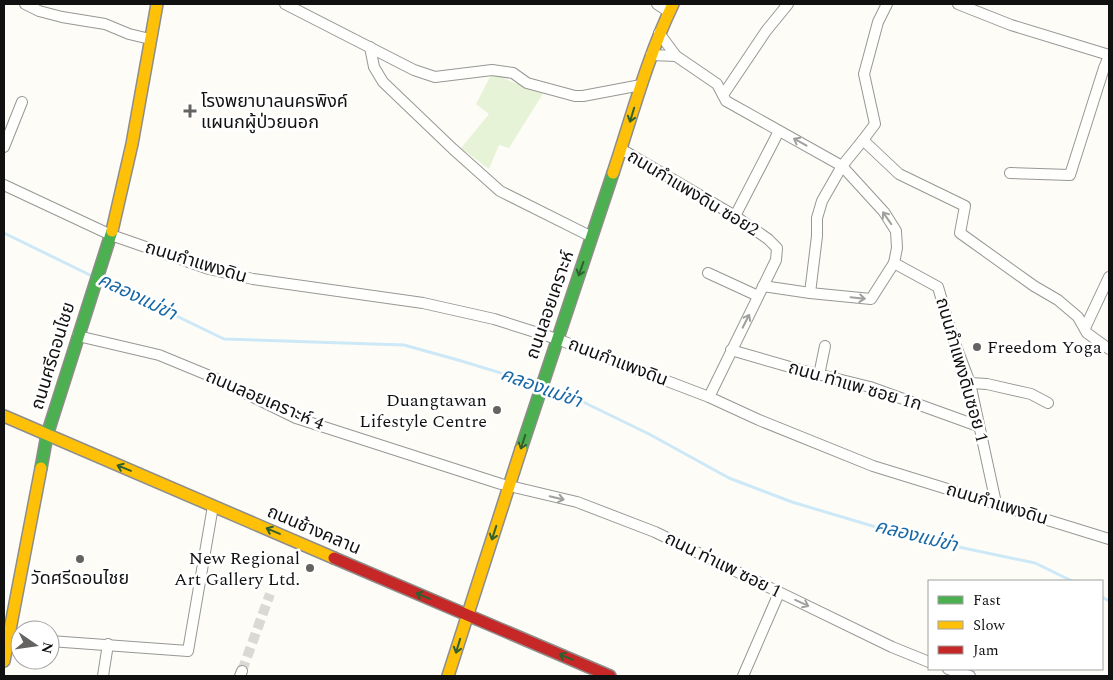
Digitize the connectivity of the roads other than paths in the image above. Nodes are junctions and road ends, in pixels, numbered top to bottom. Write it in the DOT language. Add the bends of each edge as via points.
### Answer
graph roads {
  1 [pos="25,4"];
  2 [pos="157,4"];
  3 [pos="285,4"];
  4 [pos="656,4"];
  5 [pos="788,4"];
  6 [pos="887,4"];
  7 [pos="958,4"];
  8 [pos="671,8"];
  9 [pos="659,34"];
  10 [pos="150,39"];
  11 [pos="370,47"];
  12 [pos="651,55"];
  13 [pos="1109,55"];
  14 [pos="676,56"];
  15 [pos="641,85"];
  16 [pos="723,95"];
  17 [pos="22,102"];
  18 [pos="779,131"];
  19 [pos="863,140"];
  20 [pos="4,147"];
  21 [pos="621,149"];
  22 [pos="842,166"];
  23 [pos="1010,172"];
  24 [pos="4,185"];
  25 [pos="735,216"];
  26 [pos="111,235"];
  27 [pos="592,237"];
  28 [pos="894,263"];
  29 [pos="708,273"];
  30 [pos="1109,277"];
  31 [pos="761,291"];
  32 [pos="810,293"];
  33 [pos="1084,328"];
  34 [pos="78,336"];
  35 [pos="557,339"];
  36 [pos="825,346"];
  37 [pos="1109,349"];
  38 [pos="731,350"];
  39 [pos="819,375"];
  40 [pos="970,383"];
  41 [pos="709,397"];
  42 [pos="1048,404"];
  43 [pos="4,416"];
  44 [pos="978,426"];
  45 [pos="47,435"];
  46 [pos="509,486"];
  47 [pos="996,503"];
  48 [pos="213,506"];
  49 [pos="1109,539"];
  50 [pos="779,593"];
  51 [pos="468,615"];
  52 [pos="8,637"];
  53 [pos="60,642"];
  54 [pos="108,644"];
  55 [pos="4,661"];
  56 [pos="928,662"];
  57 [pos="951,670"];
  58 [pos="589,672"];
  59 [pos="103,676"];
  60 [pos="448,676"];
  61 [pos="610,676"];
  62 [pos="743,676"];
  63 [pos="970,676"];
  1 -- 10 [label="street" via="39,11 106,24"];
  2 -- 10 [label="street, ถนนศรีดอนไชย"];
  3 -- 11 [label="street"];
  4 -- 8 [label="street"];
  5 -- 16 [label="street"];
  6 -- 19 [label="street" via="878,22 864,74 875,124"];
  7 -- 13 [label="street" via="1011,25"];
  8 -- 9 [label="street, ถนนลอยเคราะห์"];
  9 -- 12 [label="street, ถนนลอยเคราะห์"];
  9 -- 14 [label="street"];
  10 -- 26 [label="street, ถนนศรีดอนไชย" via="132,144"];
  11 -- 15 [label="street" via="414,70 435,76 492,70 513,72 527,83 575,96"];
  11 -- 27 [label="street" via="374,67 384,82 500,191"];
  12 -- 14 [label="street"];
  12 -- 15 [label="street, ถนนลอยเคราะห์"];
  13 -- 23 [label="street" via="1070,175"];
  14 -- 16 [label="street" via="717,84"];
  15 -- 21 [label="street, ถนนลอยเคราะห์, one-way"];
  16 -- 18 [label="street" via="726,101"];
  17 -- 20 [label="street"];
  22 -- 18 [label="street, one-way"];
  18 -- 25 [label="street"];
  19 -- 22 [label="street"];
  19 -- 33 [label="street" via="899,174 965,206 960,233 1058,300 1078,317"];
  21 -- 25 [label="street, ถนนกำแพงดิน ซอย2"];
  21 -- 27 [label="street, ถนนลอยเคราะห์"];
  28 -- 22 [label="street, one-way" via="896,231 884,212"];
  22 -- 32 [label="street" via="822,201 817,218"];
  24 -- 26 [label="street, ถนนกำแพงดิน"];
  25 -- 31 [label="street, ถนนกำแพงดิน ซอย2" via="777,248 776,260"];
  26 -- 34 [label="street, ถนนศรีดอนไชย"];
  26 -- 35 [label="street, ถนนกำแพงดิน" via="217,271 423,303 494,319"];
  27 -- 35 [label="street, ถนนลอยเคราะห์, one-way"];
  32 -- 28 [label="street, one-way" via="871,300"];
  28 -- 40 [label="street, ถนนกำแพงดินซอย 1" via="938,287"];
  29 -- 31 [label="street"];
  30 -- 33 [label="street"];
  31 -- 32 [label="street"];
  38 -- 31 [label="street, ถนนกำแพงดิน ซอย2, one-way"];
  33 -- 37 [label="street"];
  34 -- 45 [label="street, ถนนศรีดอนไชย"];
  34 -- 46 [label="street, ถนนลอยเคราะห์ 4" via="159,355 296,418"];
  35 -- 41 [label="street, ถนนกำแพงดิน"];
  35 -- 46 [label="street, ถนนลอยเคราะห์, one-way"];
  36 -- 39 [label="street"];
  38 -- 39 [label="street, ถนน ท่าแพ ซอย 1ก"];
  38 -- 41 [label="street, ถนนกำแพงดิน ซอย2"];
  39 -- 44 [label="street, ถนน ท่าแพ ซอย 1ก" via="870,387"];
  40 -- 42 [label="street" via="1031,394"];
  40 -- 44 [label="street, ถนนกำแพงดินซอย 1"];
  41 -- 47 [label="street, ถนนกำแพงดิน" via="873,466"];
  43 -- 45 [label="street, ถนนช้างคลาน"];
  44 -- 47 [label="street, ถนนกำแพงดินซอย 1"];
  48 -- 45 [label="street, ถนนช้างคลาน, one-way"];
  45 -- 52 [label="street, ถนนศรีดอนไชย"];
  46 -- 50 [label="street, ถนน ท่าแพ ซอย 1, one-way" via="576,502 655,532"];
  46 -- 51 [label="street, ถนนลอยเคราะห์, one-way"];
  47 -- 49 [label="street, ถนนกำแพงดิน"];
  51 -- 48 [label="street, ถนนช้างคลาน, one-way"];
  48 -- 54 [label="street" via="188,650"];
  50 -- 56 [label="street, ถนน ท่าแพ ซอย 1, one-way"];
  50 -- 62 [label="street"];
  58 -- 51 [label="street, ถนนช้างคลาน, one-way"];
  51 -- 60 [label="street, ถนนลอยเคราะห์, one-way"];
  52 -- 55 [label="street, ถนนศรีดอนไชย"];
  53 -- 54 [label="street"];
  54 -- 59 [label="street"];
  57 -- 63 [label="street"];
  58 -- 61 [label="street, ถนนช้างคลาน"];
}
